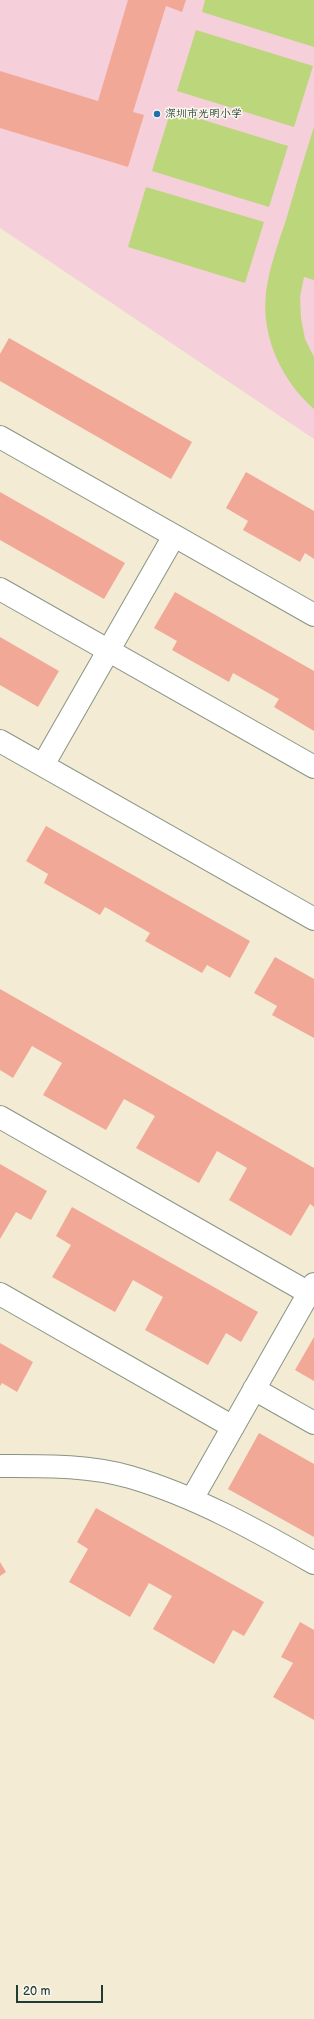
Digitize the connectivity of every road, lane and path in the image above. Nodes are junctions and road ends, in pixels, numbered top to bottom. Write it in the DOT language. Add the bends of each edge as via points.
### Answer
graph roads {
  1 [pos="0,437"];
  2 [pos="174,536"];
  3 [pos="0,589"];
  4 [pos="314,615"];
  5 [pos="109,650"];
  6 [pos="0,741"];
  7 [pos="43,765"];
  8 [pos="314,767"];
  9 [pos="314,919"];
  10 [pos="0,1117"];
  11 [pos="311,1289"];
  12 [pos="0,1294"];
  13 [pos="254,1389"];
  14 [pos="314,1423"];
  15 [pos="233,1426"];
  16 [pos="0,1466"];
  17 [pos="192,1500"];
  18 [pos="314,1563"];
  1 -- 2 [label="street"];
  2 -- 4 [label="street"];
  2 -- 5 [label="street"];
  3 -- 5 [label="street"];
  5 -- 7 [label="street"];
  5 -- 8 [label="street"];
  6 -- 7 [label="street"];
  7 -- 9 [label="street"];
  10 -- 11 [label="street"];
  11 -- 13 [label="street"];
  12 -- 15 [label="street"];
  13 -- 14 [label="street"];
  13 -- 15 [label="street"];
  15 -- 17 [label="street"];
  16 -- 17 [label="street" via="64,1466 129,1477"];
  17 -- 18 [label="street"];
}
